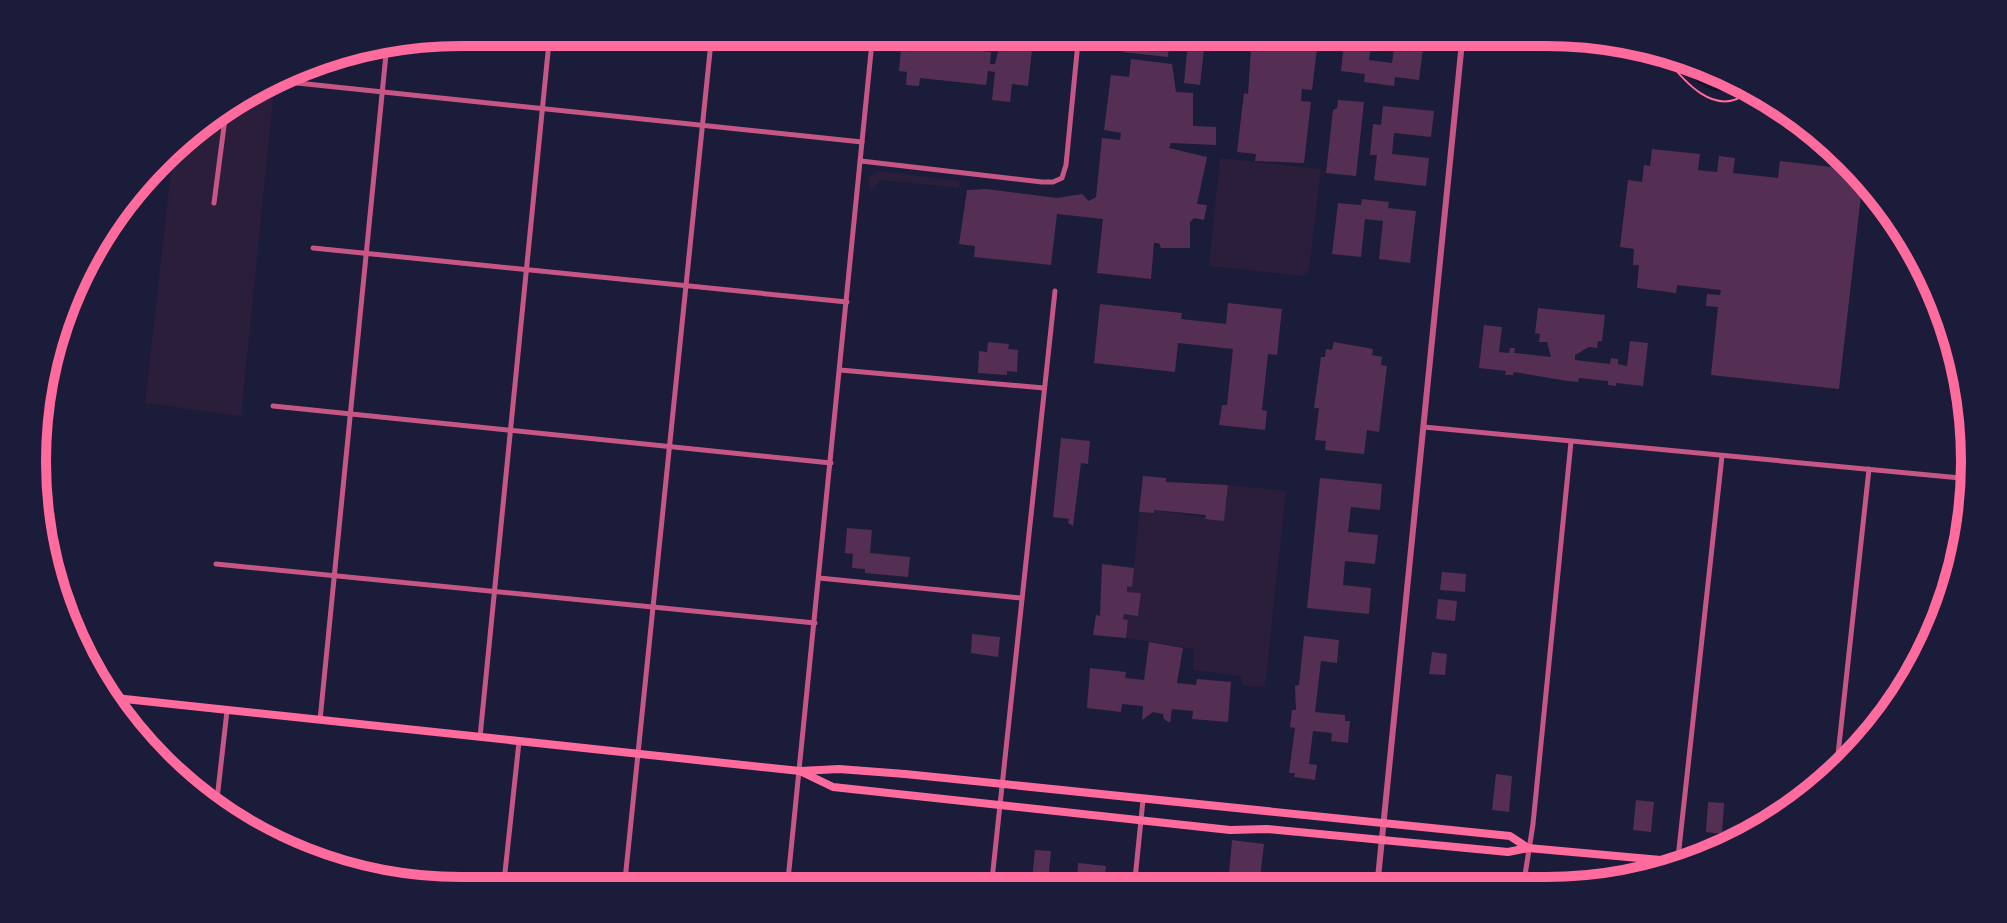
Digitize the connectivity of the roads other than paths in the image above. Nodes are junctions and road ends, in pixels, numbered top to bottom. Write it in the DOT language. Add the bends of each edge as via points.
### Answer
graph roads {
  1 [pos="549,46"];
  2 [pos="711,46"];
  3 [pos="872,46"];
  4 [pos="1078,46"];
  5 [pos="1462,46"];
  6 [pos="386,53"];
  7 [pos="292,82"];
  8 [pos="382,92"];
  9 [pos="542,109"];
  10 [pos="225,121"];
  11 [pos="702,126"];
  12 [pos="862,142"];
  13 [pos="861,161"];
  14 [pos="214,203"];
  15 [pos="313,248"];
  16 [pos="366,253"];
  17 [pos="526,270"];
  18 [pos="687,286"];
  19 [pos="1055,291"];
  20 [pos="847,302"];
  21 [pos="840,370"];
  22 [pos="1044,388"];
  23 [pos="273,406"];
  24 [pos="350,415"];
  25 [pos="1424,427"];
  26 [pos="510,431"];
  27 [pos="1571,442"];
  28 [pos="671,447"];
  29 [pos="1722,456"];
  30 [pos="831,463"];
  31 [pos="1869,469"];
  32 [pos="1960,478"];
  33 [pos="216,564"];
  34 [pos="334,576"];
  35 [pos="819,578"];
  36 [pos="495,592"];
  37 [pos="1021,598"];
  38 [pos="655,607"];
  39 [pos="815,623"];
  40 [pos="123,699"];
  41 [pos="227,710"];
  42 [pos="320,720"];
  43 [pos="480,737"];
  44 [pos="519,741"];
  45 [pos="640,754"];
  46 [pos="1838,756"];
  47 [pos="800,771"];
  48 [pos="1002,785"];
  49 [pos="217,797"];
  50 [pos="1143,800"];
  51 [pos="1000,807"];
  52 [pos="1141,822"];
  53 [pos="1383,823"];
  54 [pos="1381,840"];
  55 [pos="1528,848"];
  56 [pos="1679,855"];
  57 [pos="1657,862"];
  58 [pos="504,877"];
  59 [pos="626,877"];
  60 [pos="788,877"];
  61 [pos="992,877"];
  62 [pos="1135,877"];
  63 [pos="1378,877"];
  64 [pos="1524,877"];
  1 -- 9 [label="street"];
  2 -- 11 [label="street"];
  3 -- 12 [label="street"];
  4 -- 13 [label="street" via="1062,178 1042,182"];
  5 -- 25 [label="street"];
  6 -- 8 [label="street"];
  7 -- 8 [label="street"];
  8 -- 9 [label="street"];
  8 -- 16 [label="street"];
  9 -- 11 [label="street"];
  9 -- 17 [label="street"];
  10 -- 14 [label="street"];
  11 -- 12 [label="street"];
  11 -- 18 [label="street"];
  12 -- 13 [label="street"];
  13 -- 20 [label="street"];
  15 -- 16 [label="street"];
  16 -- 17 [label="street"];
  16 -- 24 [label="street"];
  17 -- 18 [label="street"];
  17 -- 26 [label="street"];
  18 -- 20 [label="street"];
  18 -- 28 [label="street"];
  19 -- 22 [label="street"];
  20 -- 21 [label="street"];
  21 -- 22 [label="street"];
  21 -- 30 [label="street"];
  22 -- 37 [label="street"];
  23 -- 24 [label="street"];
  24 -- 26 [label="street"];
  24 -- 34 [label="street"];
  25 -- 27 [label="street"];
  25 -- 53 [label="street"];
  26 -- 28 [label="street"];
  26 -- 36 [label="street"];
  27 -- 29 [label="street"];
  27 -- 55 [label="street"];
  28 -- 30 [label="street"];
  28 -- 38 [label="street"];
  29 -- 31 [label="street"];
  29 -- 56 [label="street"];
  30 -- 35 [label="street"];
  31 -- 32 [label="street"];
  31 -- 46 [label="street"];
  33 -- 34 [label="street"];
  34 -- 36 [label="street"];
  34 -- 42 [label="street"];
  35 -- 37 [label="street"];
  35 -- 39 [label="street"];
  36 -- 38 [label="street"];
  36 -- 43 [label="street"];
  37 -- 48 [label="street"];
  38 -- 39 [label="street"];
  38 -- 45 [label="street"];
  39 -- 47 [label="street"];
  40 -- 41 [label="main road"];
  41 -- 42 [label="main road"];
  41 -- 49 [label="street"];
  42 -- 43 [label="main road"];
  43 -- 44 [label="main road"];
  44 -- 45 [label="main road"];
  44 -- 58 [label="street"];
  45 -- 47 [label="main road"];
  45 -- 59 [label="street"];
  47 -- 48 [label="main road" via="839,769"];
  47 -- 51 [label="main road" via="833,787"];
  47 -- 60 [label="street"];
  48 -- 50 [label="main road"];
  48 -- 51 [label="street"];
  50 -- 52 [label="street"];
  50 -- 53 [label="main road"];
  51 -- 52 [label="main road"];
  51 -- 61 [label="street"];
  52 -- 54 [label="main road"];
  52 -- 62 [label="street"];
  53 -- 54 [label="street"];
  53 -- 55 [label="main road" via="1510,836"];
  54 -- 55 [label="main road" via="1508,852"];
  54 -- 63 [label="street"];
  55 -- 57 [label="main road"];
  55 -- 64 [label="street"];
}
